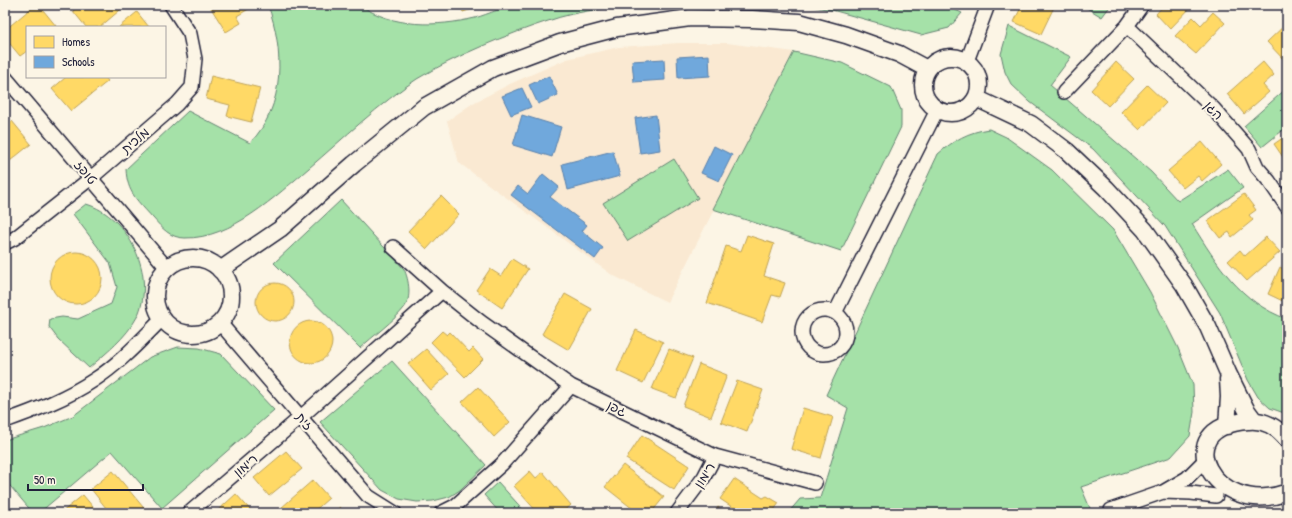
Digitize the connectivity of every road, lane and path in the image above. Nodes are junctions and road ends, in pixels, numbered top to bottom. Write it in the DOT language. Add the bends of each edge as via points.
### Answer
graph roads {
  1 [pos="171,5"];
  2 [pos="988,5"];
  3 [pos="1142,5"];
  4 [pos="1126,26"];
  5 [pos="966,61"];
  6 [pos="927,69"];
  7 [pos="5,77"];
  8 [pos="1064,92"];
  9 [pos="976,98"];
  10 [pos="937,110"];
  11 [pos="91,178"];
  12 [pos="1287,207"];
  13 [pos="5,243"];
  14 [pos="393,247"];
  15 [pos="167,268"];
  16 [pos="220,270"];
  17 [pos="442,291"];
  18 [pos="835,313"];
  19 [pos="162,319"];
  20 [pos="220,323"];
  21 [pos="1228,373"];
  22 [pos="571,386"];
  23 [pos="302,416"];
  24 [pos="1254,420"];
  25 [pos="5,421"];
  26 [pos="1227,426"];
  27 [pos="1286,438"];
  28 [pos="716,456"];
  29 [pos="1204,461"];
  30 [pos="814,484"];
  31 [pos="1163,492"];
  32 [pos="1286,492"];
  33 [pos="1216,496"];
  34 [pos="1280,509"];
  35 [pos="1111,510"];
  36 [pos="189,513"];
  37 [pos="395,513"];
  38 [pos="441,513"];
  39 [pos="677,513"];
  1 -- 11 [label="street, מלכית" via="190,34 195,59 192,87 178,104"];
  2 -- 5 [label="street"];
  3 -- 4 [label="street"];
  4 -- 8 [label="street"];
  4 -- 12 [label="street, הגן" via="1214,109 1249,150 1257,167"];
  5 -- 6 [label="street" via="952,56 934,62"];
  5 -- 9 [label="street" via="973,67 979,81"];
  6 -- 10 [label="street" via="922,80 923,90 930,104"];
  6 -- 16 [label="street" via="899,54 799,22 690,18 617,28 560,43 493,68 424,107 280,229"];
  7 -- 11 [label="street, טופז"];
  9 -- 10 [label="street" via="967,108 958,112 947,113"];
  9 -- 21 [label="street" via="1031,124 1067,152 1106,188 1145,230 1184,285 1208,326"];
  10 -- 18 [label="street"];
  11 -- 13 [label="street, מלכית" via="15,238"];
  11 -- 15 [label="street, טופז"];
  14 -- 17 [label="street, גפן"];
  15 -- 16 [label="street" via="181,260 195,258 209,262"];
  15 -- 19 [label="street" via="157,284 155,295 156,308"];
  16 -- 20 [label="street" via="230,286 231,297 228,311"];
  17 -- 22 [label="street, גפן" via="514,347"];
  17 -- 23 [label="street"];
  19 -- 20 [label="street" via="178,331 192,334 206,332"];
  19 -- 25 [label="street" via="123,357 94,380 53,403"];
  20 -- 23 [label="street, זית"];
  21 -- 24 [label="street"];
  21 -- 26 [label="street"];
  22 -- 28 [label="street, גפן"];
  22 -- 38 [label="street" via="502,464 455,506"];
  23 -- 36 [label="street, רימון"];
  23 -- 37 [label="street, זית" via="368,496"];
  24 -- 26 [label="street" via="1238,421"];
  24 -- 27 [label="street" via="1276,428"];
  26 -- 29 [label="street" via="1215,435 1209,444"];
  28 -- 30 [label="street, גפן"];
  28 -- 39 [label="street, רימון"];
  29 -- 31 [label="street" via="1187,478"];
  29 -- 33 [label="street" via="1205,474"];
  31 -- 33 [label="street"];
  31 -- 35 [label="street"];
  32 -- 33 [label="street" via="1274,504 1263,509 1242,510 1226,504"];
  32 -- 34 [label="street"];
}
